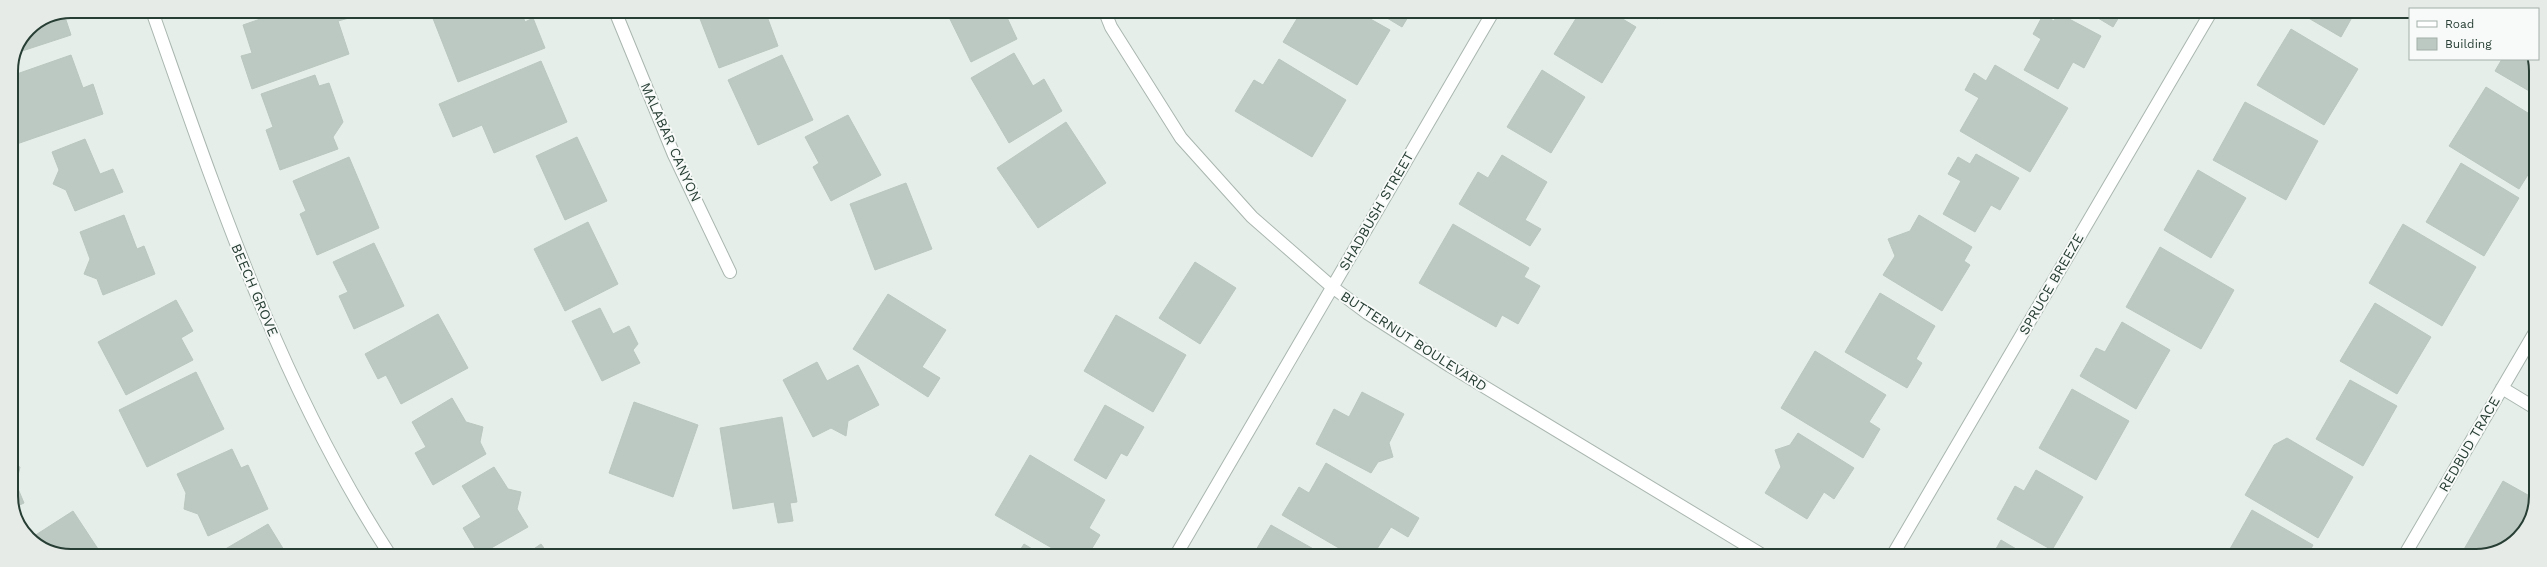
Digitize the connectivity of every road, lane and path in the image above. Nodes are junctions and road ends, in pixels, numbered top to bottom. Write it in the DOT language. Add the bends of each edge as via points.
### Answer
graph roads {
  1 [pos="154,18"];
  2 [pos="618,18"];
  3 [pos="1107,18"];
  4 [pos="1489,18"];
  5 [pos="2207,18"];
  6 [pos="730,272"];
  7 [pos="1332,286"];
  8 [pos="2529,342"];
  9 [pos="2502,388"];
  10 [pos="2529,404"];
  11 [pos="386,549"];
  12 [pos="1179,549"];
  13 [pos="1752,549"];
  14 [pos="1896,549"];
  15 [pos="2408,549"];
  1 -- 11 [label="street, BEECH GROVE" via="232,235 299,393"];
  2 -- 6 [label="street, MALABAR CANYON" via="674,154"];
  3 -- 7 [label="street, BUTTERNUT BOULEVARD" via="1182,138 1252,217"];
  4 -- 7 [label="street, SHADBUSH STREET"];
  5 -- 14 [label="street, SPRUCE BREEZE"];
  7 -- 12 [label="street, SHADBUSH STREET"];
  7 -- 13 [label="street, BUTTERNUT BOULEVARD" via="1367,313 1450,366"];
  8 -- 9 [label="street, REDBUD TRACE"];
  9 -- 10 [label="street"];
  9 -- 15 [label="street, REDBUD TRACE"];
}
